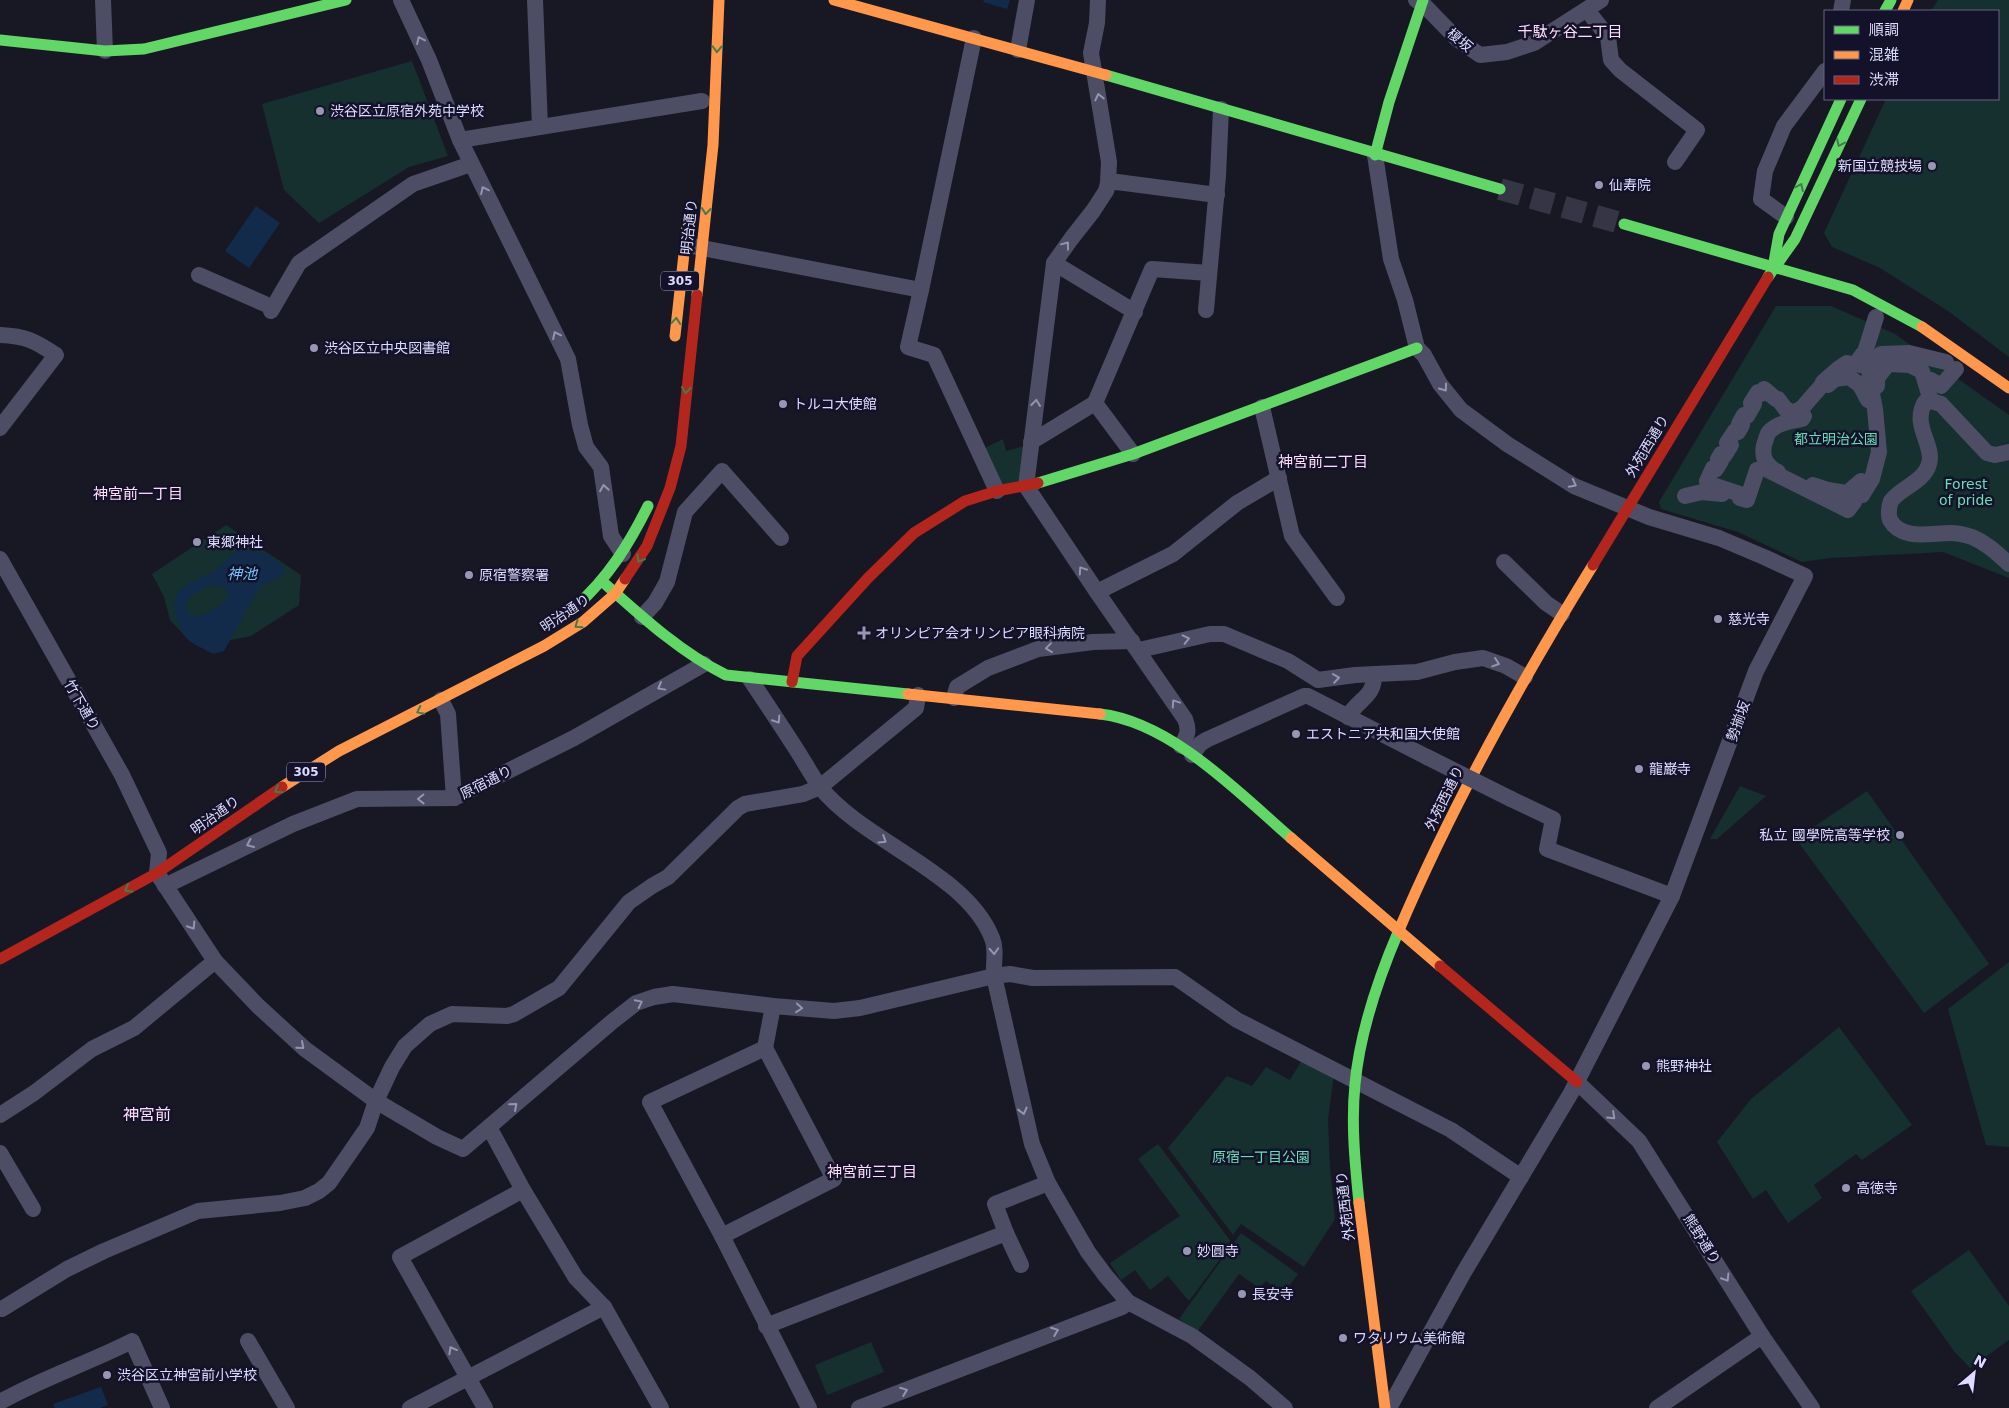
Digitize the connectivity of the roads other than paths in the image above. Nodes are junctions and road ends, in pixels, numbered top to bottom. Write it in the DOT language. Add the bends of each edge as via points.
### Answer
graph roads {
  1 [pos="103,0"];
  2 [pos="346,0"];
  3 [pos="401,0"];
  4 [pos="535,0"];
  5 [pos="719,0"];
  6 [pos="834,0"];
  7 [pos="1027,0"];
  8 [pos="1098,0"];
  9 [pos="1601,0"];
  10 [pos="1420,1"];
  11 [pos="1587,10"];
  12 [pos="974,38"];
  13 [pos="0,40"];
  14 [pos="1018,50"];
  15 [pos="105,51"];
  16 [pos="1093,72"];
  17 [pos="1824,72"];
  18 [pos="1841,100"];
  19 [pos="1861,100"];
  20 [pos="702,101"];
  21 [pos="1221,109"];
  22 [pos="540,127"];
  23 [pos="460,140"];
  24 [pos="1375,155"];
  25 [pos="1675,162"];
  26 [pos="472,164"];
  27 [pos="1108,183"];
  28 [pos="1500,189"];
  29 [pos="1217,195"];
  30 [pos="690,206"];
  31 [pos="1786,217"];
  32 [pos="1624,224"];
  33 [pos="685,244"];
  34 [pos="702,247"];
  35 [pos="1054,262"];
  36 [pos="1774,266"];
  37 [pos="1210,274"];
  38 [pos="199,275"];
  39 [pos="921,290"];
  40 [pos="1206,310"];
  41 [pos="1135,312"];
  42 [pos="1876,317"];
  43 [pos="0,335"];
  44 [pos="674,345"];
  45 [pos="1417,348"];
  46 [pos="1869,359"];
  47 [pos="1855,381"];
  48 [pos="2009,388"];
  49 [pos="1873,394"];
  50 [pos="1925,395"];
  51 [pos="1777,401"];
  52 [pos="1095,403"];
  53 [pos="1262,407"];
  54 [pos="1783,423"];
  55 [pos="0,428"];
  56 [pos="1031,442"];
  57 [pos="2009,452"];
  58 [pos="1133,454"];
  59 [pos="1764,459"];
  60 [pos="1279,478"];
  61 [pos="1026,486"];
  62 [pos="997,491"];
  63 [pos="1686,496"];
  64 [pos="1740,497"];
  65 [pos="650,498"];
  66 [pos="1628,507"];
  67 [pos="781,538"];
  68 [pos="623,554"];
  69 [pos="0,559"];
  70 [pos="1504,562"];
  71 [pos="2009,564"];
  72 [pos="603,582"];
  73 [pos="1097,592"];
  74 [pos="615,594"];
  75 [pos="1337,598"];
  76 [pos="565,614"];
  77 [pos="1562,614"];
  78 [pos="642,617"];
  79 [pos="1135,646"];
  80 [pos="704,664"];
  81 [pos="1374,674"];
  82 [pos="1525,677"];
  83 [pos="750,678"];
  84 [pos="792,682"];
  85 [pos="918,695"];
  86 [pos="954,698"];
  87 [pos="441,700"];
  88 [pos="1348,717"];
  89 [pos="1187,750"];
  90 [pos="820,787"];
  91 [pos="454,798"];
  92 [pos="165,849"];
  93 [pos="144,862"];
  94 [pos="161,879"];
  95 [pos="1672,896"];
  96 [pos="1399,931"];
  97 [pos="0,959"];
  98 [pos="215,961"];
  99 [pos="994,976"];
  100 [pos="773,1006"];
  101 [pos="764,1048"];
  102 [pos="1355,1081"];
  103 [pos="1577,1082"];
  104 [pos="376,1101"];
  105 [pos="0,1115"];
  106 [pos="490,1127"];
  107 [pos="0,1153"];
  108 [pos="1521,1177"];
  109 [pos="1048,1183"];
  110 [pos="523,1190"];
  111 [pos="32,1209"];
  112 [pos="1006,1233"];
  113 [pos="722,1236"];
  114 [pos="1021,1265"];
  115 [pos="1128,1302"];
  116 [pos="604,1307"];
  117 [pos="2,1309"];
  118 [pos="766,1326"];
  119 [pos="1762,1336"];
  120 [pos="248,1341"];
  121 [pos="468,1379"];
  122 [pos="0,1402"];
  123 [pos="162,1408"];
  124 [pos="287,1408"];
  125 [pos="410,1408"];
  126 [pos="485,1408"];
  127 [pos="661,1408"];
  128 [pos="809,1408"];
  129 [pos="858,1408"];
  130 [pos="1286,1408"];
  131 [pos="1385,1408"];
  132 [pos="1389,1408"];
  133 [pos="1657,1408"];
  134 [pos="1812,1408"];
  1 -- 15 [label="street"];
  2 -- 15 [label="street" via="144,49"];
  23 -- 3 [label="street, one-way" via="429,60"];
  4 -- 22 [label="street"];
  5 -- 34 [label="street, 明治通り / 305, one-way" via="713,145"];
  6 -- 12 [label="street"];
  7 -- 14 [label="street"];
  8 -- 16 [label="street" via="1091,53"];
  9 -- 11 [label="street"];
  10 -- 11 [label="street, 榎坂" via="1457,39 1480,55 1507,52 1534,43"];
  10 -- 24 [label="street"];
  11 -- 25 [label="street" via="1608,37 1611,60 1620,70 1697,130"];
  12 -- 14 [label="street"];
  12 -- 39 [label="street"];
  13 -- 15 [label="street"];
  14 -- 16 [label="street"];
  16 -- 21 [label="street"];
  27 -- 16 [label="street, one-way" via="1108,153"];
  17 -- 31 [label="street" via="1784,126 1765,171 1761,199"];
  31 -- 18 [label="street, 外苑西通り, one-way"];
  19 -- 36 [label="street, 外苑西通り, one-way" via="1795,239"];
  20 -- 22 [label="street"];
  21 -- 24 [label="street"];
  21 -- 29 [label="street"];
  22 -- 23 [label="street"];
  23 -- 26 [label="street"];
  24 -- 28 [label="street"];
  24 -- 45 [label="street" via="1391,259"];
  26 -- 38 [label="street" via="413,184 299,263 268,308"];
  68 -- 26 [label="street, one-way" via="611,536 601,467 586,447 568,359"];
  27 -- 29 [label="street"];
  35 -- 27 [label="street, one-way" via="1093,212"];
  29 -- 37 [label="street"];
  30 -- 33 [label="street, 明治通り / 305"];
  31 -- 36 [label="street, 外苑西通り" via="1779,234"];
  32 -- 36 [label="street"];
  33 -- 34 [label="street"];
  44 -- 33 [label="street, 明治通り / 305, one-way"];
  34 -- 39 [label="street"];
  34 -- 74 [label="street, 明治通り / 305, one-way" via="681,446 670,488 651,537"];
  35 -- 41 [label="street"];
  56 -- 35 [label="street, one-way"];
  36 -- 48 [label="street" via="1853,290 1891,308 1934,334"];
  36 -- 66 [label="street, 外苑西通り"];
  37 -- 40 [label="street"];
  37 -- 41 [label="street" via="1152,269"];
  39 -- 62 [label="street" via="908,347 934,355"];
  41 -- 52 [label="street"];
  42 -- 46 [label="street"];
  43 -- 55 [label="street" via="30,338 56,355"];
  45 -- 53 [label="street"];
  45 -- 66 [label="street, one-way" via="1440,384 1471,418 1574,486"];
  46 -- 47 [label="street"];
  46 -- 49 [label="street" via="1867,380"];
  46 -- 50 [label="street" via="1881,354 1909,354 1951,365 1940,386 1931,380"];
  46 -- 64 [label="street" via="1862,355 1855,365 1847,363 1838,369 1802,408 1793,413 1764,388 1761,394 1758,392 1747,416 1744,414 1738,432 1735,430 1727,443 1731,445 1724,456 1721,454 1718,459 1721,461 1707,477 1710,484 1740,494"];
  47 -- 49 [label="street"];
  47 -- 54 [label="street" via="1849,377 1835,379 1819,392 1802,419"];
  49 -- 50 [label="street" via="1877,378 1888,364 1922,371"];
  49 -- 59 [label="street" via="1871,462 1860,482 1847,493 1792,477 1771,468"];
  49 -- 64 [label="street" via="1879,452 1872,479 1862,495 1854,493 1854,502 1848,510 1764,468 1757,470 1746,500"];
  50 -- 57 [label="street" via="1941,404 1986,454 1995,456"];
  50 -- 71 [label="street" via="1920,410 1930,464 1922,477 1891,502 1889,518 1896,528 1911,534 1971,536 1993,549"];
  51 -- 54 [label="street"];
  52 -- 56 [label="street"];
  52 -- 58 [label="street"];
  53 -- 58 [label="street"];
  53 -- 60 [label="street"];
  54 -- 59 [label="street" via="1768,432 1762,448"];
  56 -- 61 [label="street"];
  58 -- 61 [label="street"];
  59 -- 64 [label="street" via="1758,462 1744,496"];
  60 -- 73 [label="street" via="1237,503 1174,554"];
  60 -- 75 [label="street" via="1292,536"];
  61 -- 62 [label="street"];
  73 -- 61 [label="street, one-way"];
  62 -- 84 [label="street" via="965,501 914,533 796,656"];
  63 -- 64 [label="street" via="1702,492"];
  65 -- 68 [label="street, 明治通り"];
  66 -- 77 [label="street, 外苑西通り"];
  66 -- 95 [label="street, 勢揃坂" via="1648,517 1719,538 1805,576 1756,671"];
  67 -- 78 [label="street" via="722,471 685,512 667,582"];
  68 -- 72 [label="street, 明治通り"];
  69 -- 92 [label="street, 竹下通り"];
  70 -- 77 [label="street" via="1546,604"];
  72 -- 74 [label="street"];
  72 -- 76 [label="street, 明治通り"];
  73 -- 79 [label="street"];
  74 -- 78 [label="street"];
  74 -- 87 [label="street, 明治通り / 305, one-way" via="566,634"];
  77 -- 82 [label="street, 外苑西通り"];
  78 -- 80 [label="street"];
  79 -- 81 [label="street, one-way" via="1224,634 1288,661 1318,680"];
  79 -- 86 [label="street, one-way" via="1093,642 1038,649 988,668 957,687"];
  89 -- 79 [label="street, one-way" via="1189,729 1185,719"];
  80 -- 83 [label="street" via="726,675"];
  80 -- 91 [label="street, 原宿通り, one-way" via="575,737"];
  81 -- 82 [label="street, one-way" via="1417,672 1482,658"];
  81 -- 88 [label="street" via="1372,689"];
  82 -- 96 [label="street, 外苑西通り" via="1450,816"];
  83 -- 84 [label="street"];
  83 -- 90 [label="street, one-way"];
  84 -- 85 [label="street"];
  85 -- 86 [label="street"];
  85 -- 90 [label="street" via="916,708"];
  86 -- 89 [label="street" via="1108,715 1133,721"];
  87 -- 91 [label="street" via="448,714"];
  87 -- 94 [label="street, 明治通り / 305, one-way" via="339,751 276,791"];
  88 -- 89 [label="street" via="1304,696"];
  88 -- 95 [label="street, bridge" via="1553,819 1547,849"];
  89 -- 96 [label="street"];
  90 -- 99 [label="street, one-way" via="865,828 907,854 971,906 992,939"];
  90 -- 104 [label="street" via="803,794 738,808 668,877 629,902 566,980 552,992 507,1016 452,1014 430,1024 397,1057"];
  91 -- 94 [label="street, 原宿通り, one-way" via="358,799 293,824 223,857"];
  92 -- 93 [label="street"];
  92 -- 94 [label="street"];
  94 -- 97 [label="street, 明治通り / 305, one-way"];
  94 -- 98 [label="street, one-way"];
  95 -- 103 [label="street, 勢揃坂"];
  96 -- 102 [label="street, 外苑西通り" via="1369,1013"];
  96 -- 103 [label="street"];
  98 -- 104 [label="street, one-way" via="306,1050"];
  98 -- 105 [label="street" via="134,1028 92,1049"];
  100 -- 99 [label="street, one-way" via="834,1011 860,1008"];
  99 -- 102 [label="street" via="1175,977 1237,1020"];
  99 -- 109 [label="street, one-way" via="1022,1108"];
  100 -- 101 [label="street"];
  106 -- 100 [label="street, one-way" via="636,1003 673,994"];
  101 -- 113 [label="street" via="834,1180"];
  101 -- 113 [label="street" via="650,1102"];
  102 -- 108 [label="street" via="1451,1130"];
  102 -- 131 [label="street, 外苑西通り" via="1353,1110 1357,1187"];
  103 -- 108 [label="street, 勢揃坂"];
  103 -- 119 [label="street, 熊野通り, one-way" via="1639,1141"];
  104 -- 106 [label="street" via="464,1150"];
  104 -- 117 [label="street" via="367,1128 329,1183 319,1191 305,1198 280,1203 198,1211 67,1269"];
  106 -- 110 [label="street"];
  107 -- 111 [label="street"];
  108 -- 132 [label="street, 勢揃坂"];
  109 -- 112 [label="street" via="995,1204"];
  109 -- 115 [label="street" via="1088,1252"];
  110 -- 116 [label="street" via="576,1278"];
  121 -- 110 [label="street, one-way" via="400,1257"];
  112 -- 114 [label="street"];
  112 -- 118 [label="street"];
  113 -- 118 [label="street"];
  129 -- 115 [label="street, one-way"];
  115 -- 130 [label="street" via="1192,1336"];
  116 -- 121 [label="street"];
  116 -- 127 [label="street"];
  118 -- 128 [label="street"];
  119 -- 133 [label="street"];
  119 -- 134 [label="street, 熊野通り"];
  120 -- 124 [label="street"];
  121 -- 125 [label="street"];
  121 -- 126 [label="street"];
  122 -- 123 [label="street" via="132,1341"];
}
